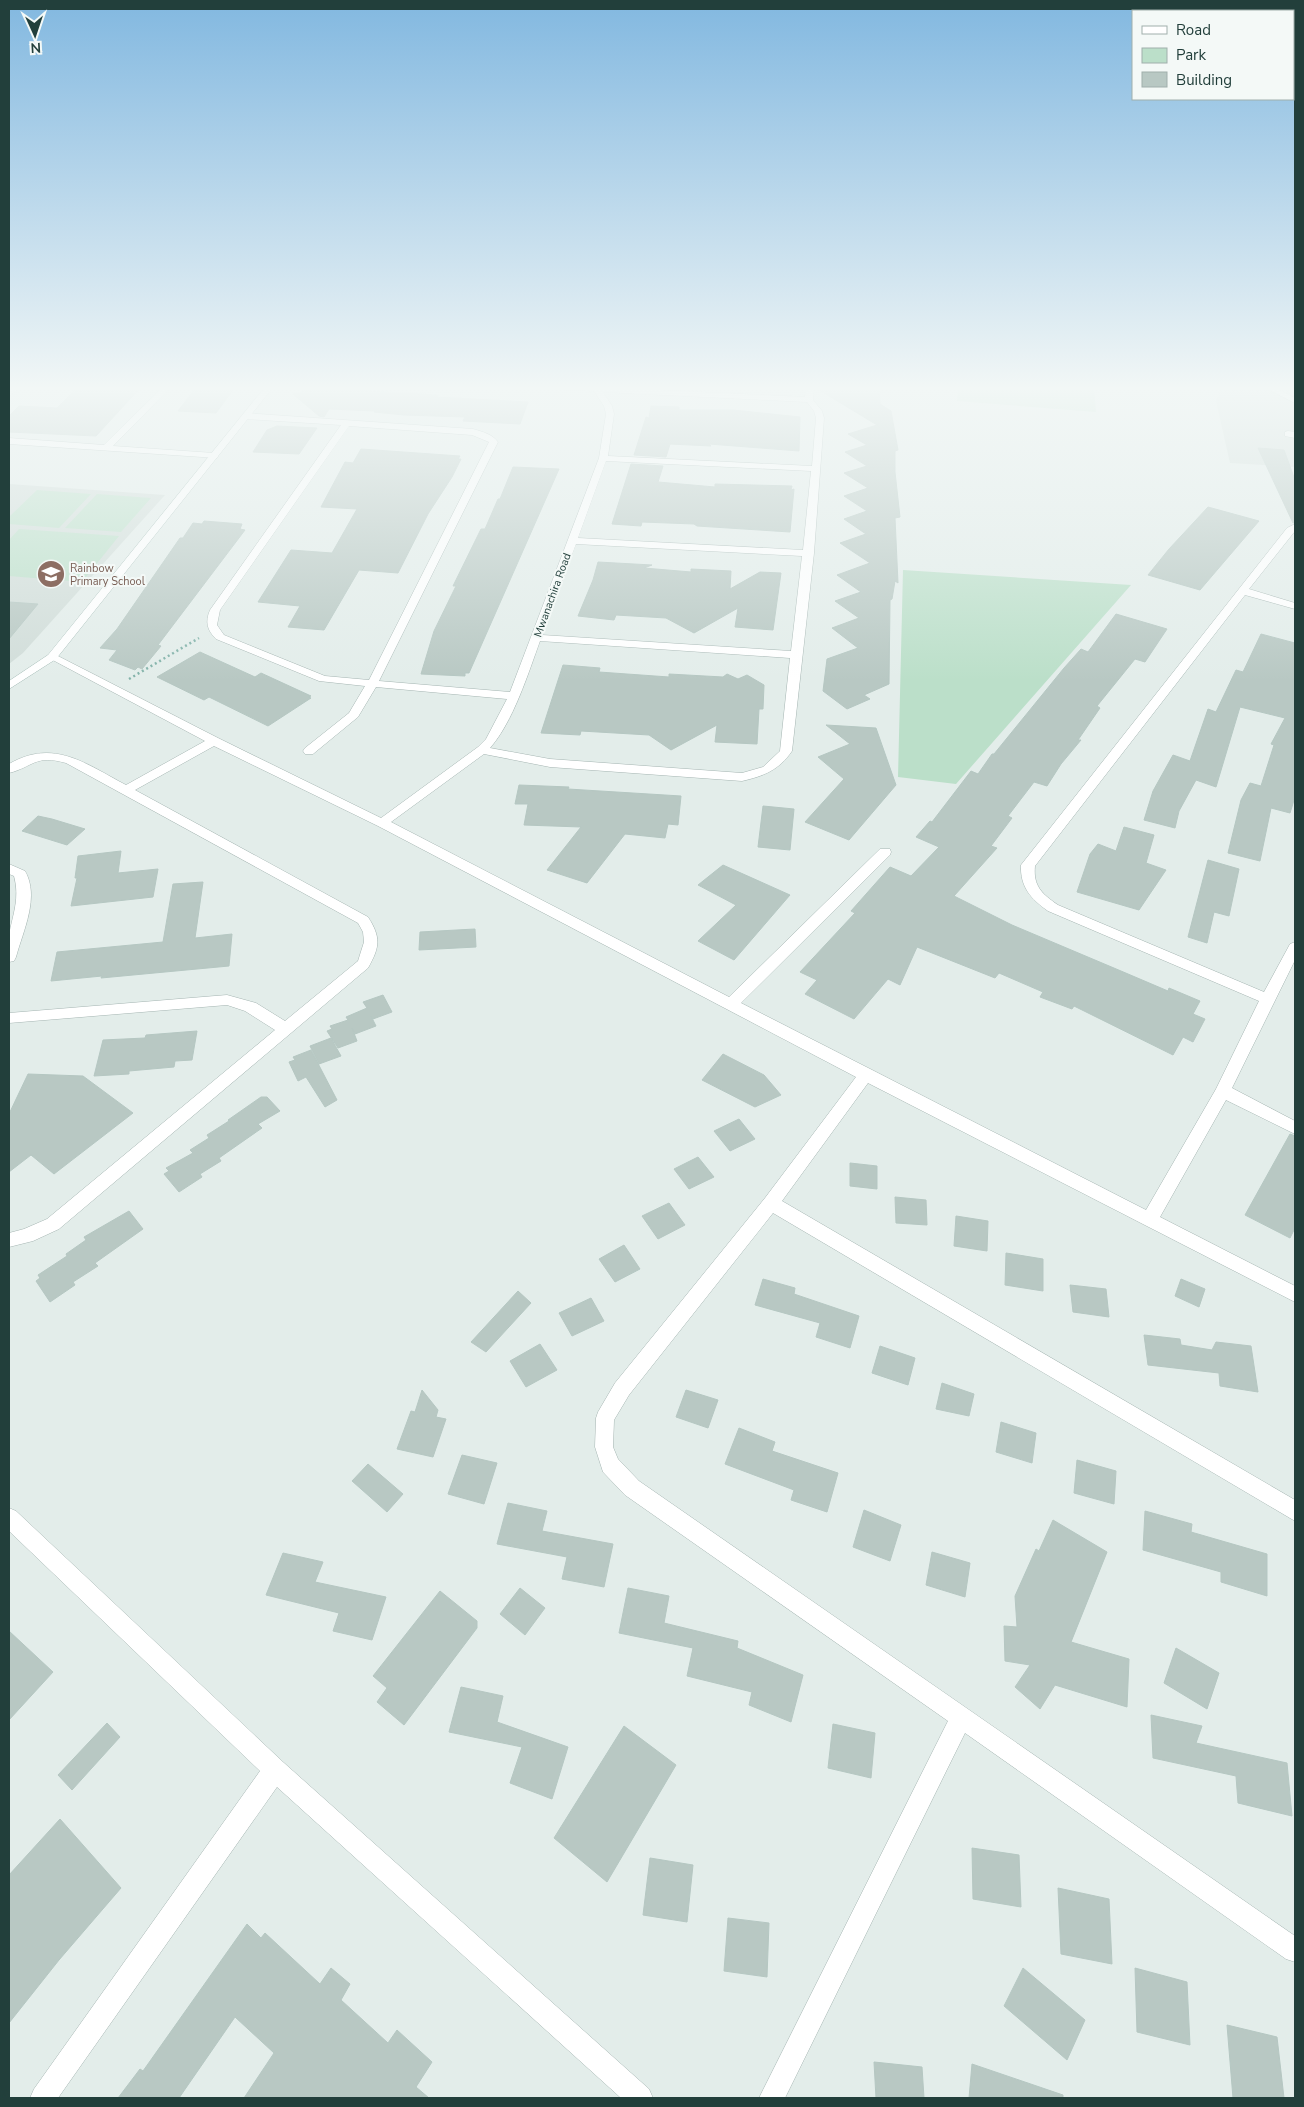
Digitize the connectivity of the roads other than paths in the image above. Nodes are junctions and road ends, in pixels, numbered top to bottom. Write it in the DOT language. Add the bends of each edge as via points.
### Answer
graph roads {
  1 [pos="191,484"];
  2 [pos="304,484"];
  3 [pos="473,484"];
  4 [pos="593,484"];
  5 [pos="815,484"];
  6 [pos="1295,527"];
  7 [pos="572,541"];
  8 [pos="809,553"];
  9 [pos="1244,591"];
  10 [pos="1295,606"];
  11 [pos="536,638"];
  12 [pos="795,655"];
  13 [pos="52,657"];
  14 [pos="372,684"];
  15 [pos="9,686"];
  16 [pos="514,696"];
  17 [pos="214,741"];
  18 [pos="482,750"];
  19 [pos="309,751"];
  20 [pos="9,769"];
  21 [pos="125,791"];
  22 [pos="382,823"];
  23 [pos="885,852"];
  24 [pos="9,868"];
  25 [pos="1295,947"];
  26 [pos="9,957"];
  27 [pos="1267,999"];
  28 [pos="731,1004"];
  29 [pos="9,1018"];
  30 [pos="286,1029"];
  31 [pos="866,1075"];
  32 [pos="1223,1091"];
  33 [pos="1295,1128"];
  34 [pos="771,1203"];
  35 [pos="1150,1219"];
  36 [pos="9,1240"];
  37 [pos="1295,1294"];
  38 [pos="1295,1511"];
  39 [pos="9,1518"];
  40 [pos="961,1718"];
  41 [pos="276,1770"];
  42 [pos="1295,1950"];
  43 [pos="43,2098"];
  44 [pos="640,2098"];
  45 [pos="772,2098"];
  1 -- 13 [label="street"];
  2 -- 14 [label="street" via="215,610 211,621 213,630 220,636 323,679"];
  3 -- 14 [label="street"];
  4 -- 7 [label="street, Mwanachira Road"];
  5 -- 8 [label="street"];
  6 -- 9 [label="street"];
  7 -- 8 [label="street"];
  7 -- 11 [label="street, Mwanachira Road"];
  8 -- 12 [label="street"];
  9 -- 10 [label="street"];
  9 -- 27 [label="street" via="1028,865 1026,878 1030,888 1053,908"];
  11 -- 12 [label="street"];
  11 -- 16 [label="street, Mwanachira Road"];
  12 -- 18 [label="street" via="786,751 776,764 759,774 742,777 550,763"];
  13 -- 15 [label="street"];
  13 -- 17 [label="street"];
  14 -- 16 [label="street"];
  14 -- 19 [label="street" via="354,715"];
  16 -- 18 [label="street, Mwanachira Road" via="491,740"];
  17 -- 21 [label="street"];
  17 -- 22 [label="street"];
  18 -- 22 [label="street, Mwanachira Road"];
  20 -- 21 [label="street" via="36,757 55,755"];
  21 -- 30 [label="street" via="363,920 369,928 372,936 363,964"];
  22 -- 28 [label="street"];
  23 -- 28 [label="street"];
  24 -- 26 [label="street" via="20,874 24,884 24,902"];
  25 -- 27 [label="street"];
  27 -- 32 [label="street"];
  28 -- 31 [label="street"];
  29 -- 30 [label="street" via="227,1000 250,1005"];
  30 -- 36 [label="street" via="54,1224"];
  31 -- 34 [label="street"];
  31 -- 35 [label="street"];
  32 -- 33 [label="street"];
  32 -- 35 [label="street"];
  34 -- 38 [label="street"];
  34 -- 40 [label="street" via="622,1389 605,1418 604,1447 610,1465 632,1488"];
  35 -- 37 [label="street"];
  39 -- 41 [label="street"];
  40 -- 42 [label="street"];
  40 -- 45 [label="street"];
  41 -- 43 [label="street"];
  41 -- 44 [label="street"];
}
